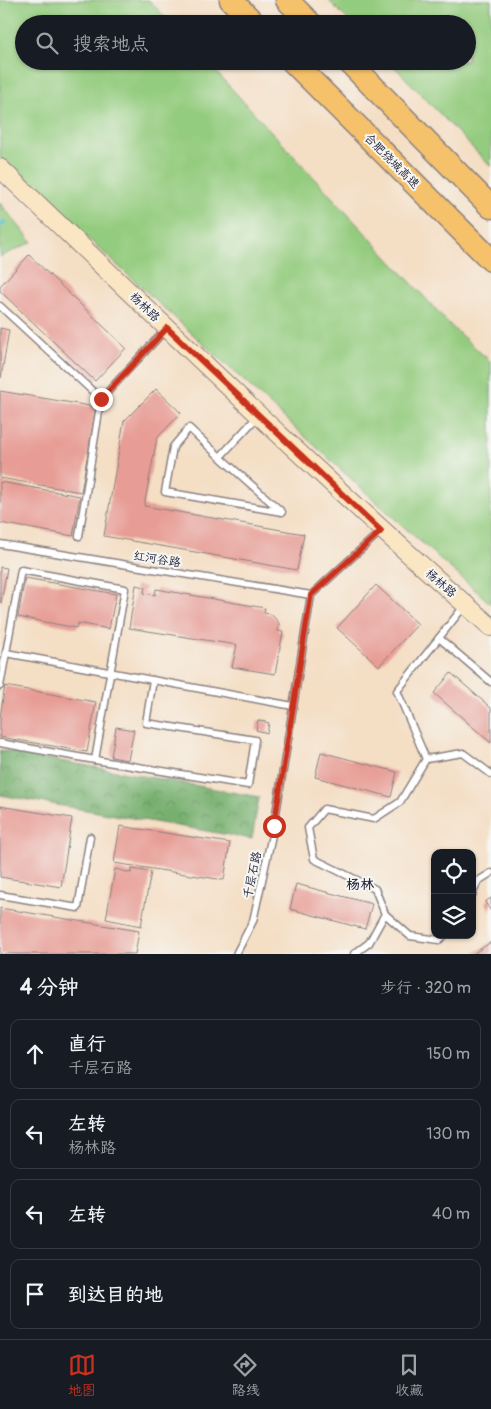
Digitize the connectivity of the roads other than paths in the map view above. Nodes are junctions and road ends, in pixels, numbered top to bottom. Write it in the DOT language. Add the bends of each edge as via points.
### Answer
graph roads {
  1 [pos="231,0"];
  2 [pos="288,0"];
  3 [pos="246,15"];
  4 [pos="302,15"];
  5 [pos="301,70"];
  6 [pos="357,70"];
  7 [pos="0,168"];
  8 [pos="491,207"];
  9 [pos="491,260"];
  10 [pos="0,306"];
  11 [pos="167,328"];
  12 [pos="101,399"];
  13 [pos="258,416"];
  14 [pos="220,457"];
  15 [pos="381,531"];
  16 [pos="79,536"];
  17 [pos="0,544"];
  18 [pos="311,595"];
  19 [pos="466,604"];
  20 [pos="491,627"];
  21 [pos="439,638"];
  22 [pos="6,653"];
  23 [pos="110,672"];
  24 [pos="153,680"];
  25 [pos="491,682"];
  26 [pos="0,686"];
  27 [pos="293,706"];
  28 [pos="0,743"];
  29 [pos="426,759"];
  30 [pos="95,760"];
  31 [pos="491,774"];
  32 [pos="90,837"];
  33 [pos="491,873"];
  34 [pos="472,894"];
  35 [pos="0,895"];
  36 [pos="385,914"];
  37 [pos="431,939"];
  38 [pos="236,954"];
  39 [pos="354,954"];
  1 -- 3 [label="highway"];
  2 -- 4 [label="highway"];
  5 -- 9 [label="highway, 合肥绕城高速"];
  6 -- 8 [label="highway"];
  7 -- 11 [label="street, 杨林路"];
  10 -- 12 [label="lane"];
  11 -- 12 [label="lane"];
  11 -- 13 [label="street, 杨林路"];
  12 -- 16 [label="lane"];
  13 -- 14 [label="lane"];
  13 -- 15 [label="street, 杨林路"];
  14 -- 14 [label="lane" via="189,428 173,446 165,492 282,512"];
  15 -- 18 [label="lane"];
  15 -- 19 [label="street, 杨林路"];
  17 -- 18 [label="lane, 红河谷路"];
  18 -- 27 [label="lane, 千层石路"];
  19 -- 20 [label="street, 杨林路"];
  19 -- 21 [label="lane"];
  21 -- 25 [label="lane"];
  21 -- 29 [label="lane" via="397,691"];
  22 -- 23 [label="lane"];
  22 -- 23 [label="lane" via="21,570 126,589"];
  22 -- 26 [label="lane"];
  23 -- 24 [label="lane"];
  23 -- 30 [label="lane"];
  24 -- 27 [label="lane"];
  24 -- 30 [label="lane" via="146,723 255,740 248,784"];
  27 -- 38 [label="lane, 千层石路" via="274,826 254,921"];
  28 -- 30 [label="lane"];
  29 -- 31 [label="lane" via="463,753"];
  29 -- 36 [label="lane" via="400,802 374,819 324,809 308,828 314,859 375,890"];
  32 -- 35 [label="lane" via="78,908"];
  33 -- 34 [label="lane" via="478,881"];
  36 -- 37 [label="lane" via="410,936"];
  36 -- 39 [label="lane" via="369,943"];
}
